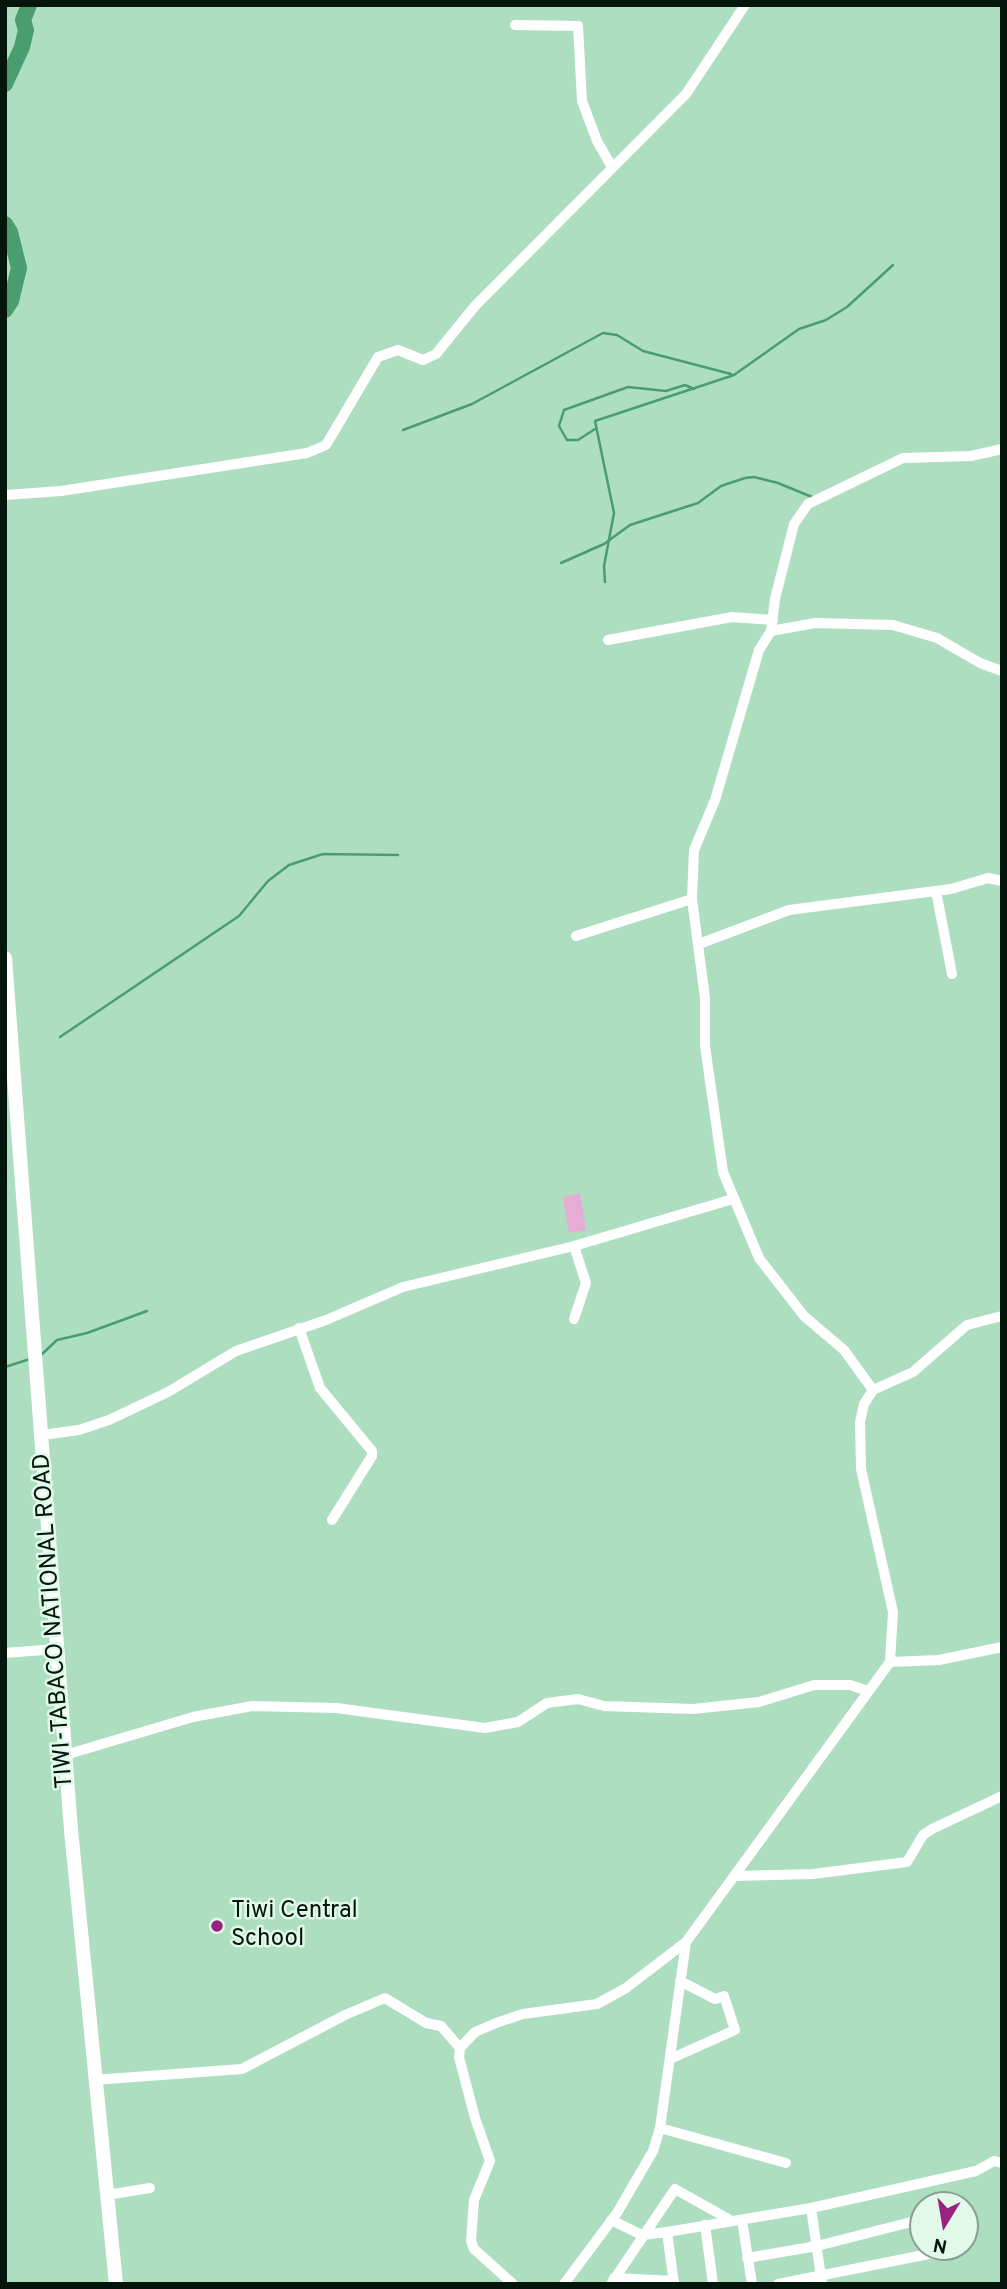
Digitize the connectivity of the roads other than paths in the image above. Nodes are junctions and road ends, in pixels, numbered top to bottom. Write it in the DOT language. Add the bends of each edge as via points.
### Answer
graph roads {
  1 [pos="745,5"];
  2 [pos="515,25"];
  3 [pos="612,167"];
  4 [pos="1002,449"];
  5 [pos="5,495"];
  6 [pos="772,626"];
  7 [pos="608,639"];
  8 [pos="1002,671"];
  9 [pos="1002,881"];
  10 [pos="936,891"];
  11 [pos="692,899"];
  12 [pos="576,936"];
  13 [pos="699,944"];
  14 [pos="5,958"];
  15 [pos="951,974"];
  16 [pos="733,1199"];
  17 [pos="573,1246"];
  18 [pos="1002,1316"];
  19 [pos="575,1319"];
  20 [pos="299,1328"];
  21 [pos="873,1390"];
  22 [pos="42,1435"];
  23 [pos="332,1520"];
  24 [pos="1002,1647"];
  25 [pos="57,1649"];
  26 [pos="5,1654"];
  27 [pos="890,1662"];
  28 [pos="868,1691"];
  29 [pos="65,1755"];
  30 [pos="1002,1796"];
  31 [pos="735,1876"];
  32 [pos="686,1942"];
  33 [pos="680,1981"];
  34 [pos="460,2048"];
  35 [pos="670,2059"];
  36 [pos="94,2080"];
  37 [pos="660,2128"];
  38 [pos="786,2162"];
  39 [pos="1002,2164"];
  40 [pos="150,2188"];
  41 [pos="107,2194"];
  42 [pos="811,2208"];
  43 [pos="611,2220"];
  44 [pos="736,2220"];
  45 [pos="909,2223"];
  46 [pos="705,2225"];
  47 [pos="667,2232"];
  48 [pos="642,2235"];
  49 [pos="817,2246"];
  50 [pos="747,2258"];
  51 [pos="909,2259"];
  52 [pos="822,2280"];
  53 [pos="612,2281"];
  54 [pos="674,2282"];
  55 [pos="784,2283"];
  56 [pos="116,2284"];
  57 [pos="513,2284"];
  58 [pos="564,2284"];
  59 [pos="713,2284"];
  60 [pos="752,2284"];
  1 -- 3 [label="street" via="686,94"];
  2 -- 3 [label="street" via="578,26 582,101"];
  3 -- 5 [label="street" via="475,306 436,354 423,359 398,350 378,357 333,439 318,451 61,491"];
  4 -- 6 [label="street" via="971,456 903,458 808,505 794,524"];
  6 -- 7 [label="street" via="732,617"];
  6 -- 8 [label="street" via="892,625 937,638"];
  6 -- 11 [label="street" via="759,650 715,800 694,850"];
  9 -- 10 [label="street" via="988,878"];
  10 -- 13 [label="street" via="781,912"];
  10 -- 15 [label="street"];
  11 -- 12 [label="street"];
  11 -- 13 [label="street"];
  13 -- 16 [label="street" via="705,1046 723,1172"];
  14 -- 22 [label="main road, TIWI-TABACO NATIONAL ROAD"];
  16 -- 17 [label="street"];
  16 -- 21 [label="street" via="777,1283 804,1316 844,1350"];
  17 -- 19 [label="street" via="586,1283"];
  17 -- 20 [label="street" via="425,1280"];
  18 -- 21 [label="street" via="967,1325 913,1372"];
  20 -- 22 [label="street" via="236,1351 168,1392 109,1420"];
  20 -- 23 [label="street" via="320,1388 372,1451"];
  21 -- 27 [label="street" via="860,1422 861,1469 893,1612"];
  22 -- 25 [label="main road, TIWI-TABACO NATIONAL ROAD"];
  24 -- 27 [label="street" via="939,1660"];
  25 -- 26 [label="street"];
  25 -- 29 [label="main road, TIWI-TABACO NATIONAL ROAD"];
  27 -- 28 [label="street"];
  28 -- 29 [label="street" via="850,1685 814,1685 759,1702 694,1709 604,1706 578,1699 547,1703 518,1722 485,1727 336,1708 252,1706 193,1717"];
  28 -- 31 [label="street"];
  29 -- 36 [label="main road, TIWI-TABACO NATIONAL ROAD"];
  30 -- 31 [label="street" via="923,1835 907,1861 813,1874"];
  31 -- 32 [label="street"];
  32 -- 33 [label="street"];
  32 -- 34 [label="street" via="597,2004 523,2014 475,2032"];
  33 -- 35 [label="street"];
  33 -- 35 [label="street" via="715,1999 724,1996 735,2030"];
  34 -- 36 [label="street" via="442,2026 426,2023 385,1998 242,2069"];
  34 -- 57 [label="street" via="472,2106 491,2161 474,2200 471,2241"];
  35 -- 37 [label="street"];
  36 -- 41 [label="main road, TIWI-TABACO NATIONAL ROAD"];
  37 -- 38 [label="street"];
  37 -- 43 [label="street" via="642,2175"];
  39 -- 42 [label="street" via="994,2161 976,2171"];
  40 -- 41 [label="street"];
  41 -- 56 [label="main road, TIWI-TABACO NATIONAL ROAD"];
  42 -- 44 [label="street"];
  42 -- 49 [label="street"];
  43 -- 48 [label="street"];
  43 -- 58 [label="street"];
  44 -- 46 [label="street"];
  44 -- 48 [label="street" via="675,2189"];
  44 -- 50 [label="street"];
  45 -- 49 [label="street"];
  46 -- 47 [label="street"];
  46 -- 59 [label="street"];
  47 -- 48 [label="street"];
  47 -- 54 [label="street"];
  48 -- 53 [label="street"];
  49 -- 50 [label="street"];
  49 -- 52 [label="street"];
  50 -- 60 [label="street"];
  51 -- 52 [label="street"];
  52 -- 55 [label="street"];
  53 -- 54 [label="street"];
}
